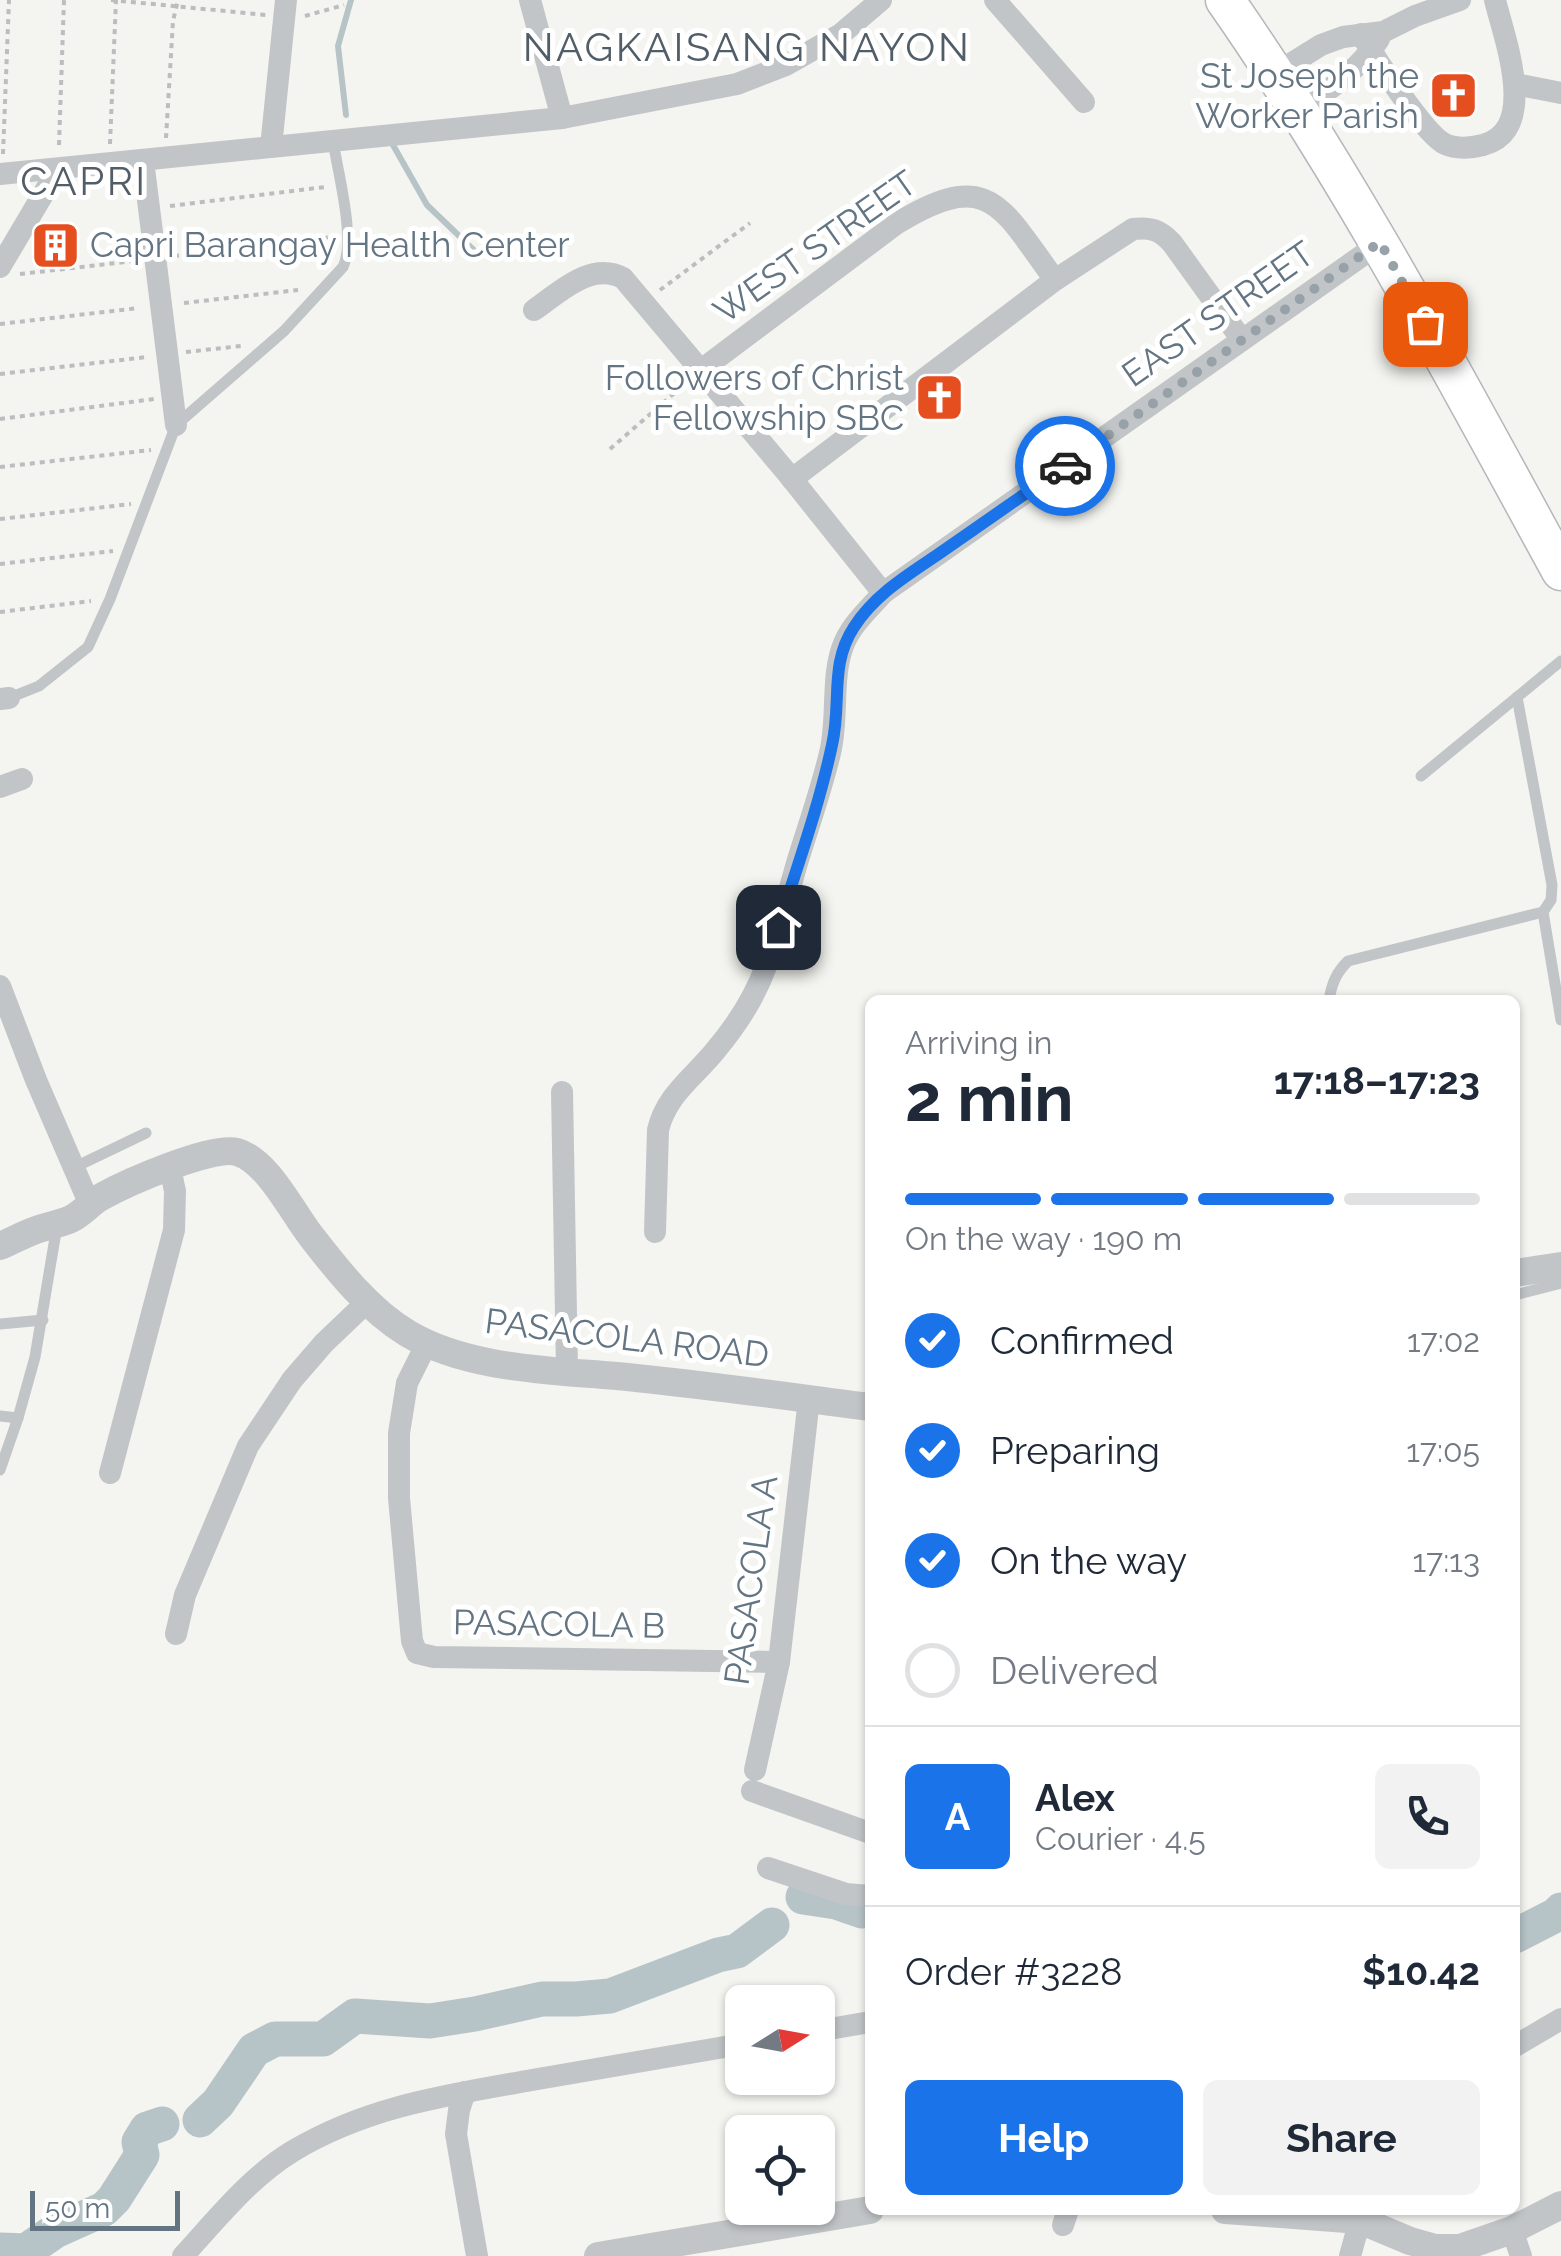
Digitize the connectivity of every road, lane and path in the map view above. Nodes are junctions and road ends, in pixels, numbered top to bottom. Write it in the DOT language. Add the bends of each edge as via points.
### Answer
graph roads {
  1 [pos="8,0"];
  2 [pos="64,0"];
  3 [pos="115,0"];
  4 [pos="530,0"];
  5 [pos="882,0"];
  6 [pos="995,0"];
  7 [pos="1225,0"];
  8 [pos="1460,0"];
  9 [pos="1495,0"];
  10 [pos="176,3"];
  11 [pos="344,5"];
  12 [pos="285,8"];
  13 [pos="1372,39"];
  14 [pos="1276,74"];
  15 [pos="1515,84"];
  16 [pos="1561,93"];
  17 [pos="1084,102"];
  18 [pos="1300,111"];
  19 [pos="562,118"];
  20 [pos="332,141"];
  21 [pos="272,147"];
  22 [pos="154,159"];
  23 [pos="110,164"];
  24 [pos="58,168"];
  25 [pos="1,174"];
  26 [pos="339,185"];
  27 [pos="149,209"];
  28 [pos="750,223"];
  29 [pos="1380,242"];
  30 [pos="0,267"];
  31 [pos="1056,280"];
  32 [pos="644,301"];
  33 [pos="534,310"];
  34 [pos="1242,340"];
  35 [pos="271,342"];
  36 [pos="168,354"];
  37 [pos="701,370"];
  38 [pos="0,374"];
  39 [pos="173,397"];
  40 [pos="0,419"];
  41 [pos="176,426"];
  42 [pos="166,449"];
  43 [pos="610,449"];
  44 [pos="0,467"];
  45 [pos="792,479"];
  46 [pos="146,502"];
  47 [pos="0,519"];
  48 [pos="128,550"];
  49 [pos="0,564"];
  50 [pos="1561,571"];
  51 [pos="883,593"];
  52 [pos="110,599"];
  53 [pos="0,612"];
  54 [pos="1561,662"];
  55 [pos="1517,696"];
  56 [pos="4,699"];
  57 [pos="1421,776"];
  58 [pos="1543,912"];
  59 [pos="0,986"];
  60 [pos="1329,995"];
  61 [pos="1561,1020"];
  62 [pos="562,1092"];
  63 [pos="146,1133"];
  64 [pos="73,1168"];
  65 [pos="170,1168"];
  66 [pos="90,1204"];
  67 [pos="58,1224"];
  68 [pos="655,1232"];
  69 [pos="0,1246"];
  70 [pos="1561,1266"];
  71 [pos="1520,1273"];
  72 [pos="1561,1283"];
  73 [pos="1520,1294"];
  74 [pos="364,1305"];
  75 [pos="42,1320"];
  76 [pos="0,1324"];
  77 [pos="428,1343"];
  78 [pos="567,1370"];
  79 [pos="810,1399"];
  80 [pos="865,1406"];
  81 [pos="0,1416"];
  82 [pos="18,1418"];
  83 [pos="0,1470"];
  84 [pos="110,1473"];
  85 [pos="176,1634"];
  86 [pos="779,1662"];
  87 [pos="865,1831"];
  88 [pos="768,1868"];
  89 [pos="865,1896"];
  90 [pos="1561,2018"];
  91 [pos="865,2023"];
  92 [pos="835,2028"];
  93 [pos="1520,2043"];
  94 [pos="725,2047"];
  95 [pos="465,2092"];
  96 [pos="1561,2205"];
  97 [pos="865,2211"];
  98 [pos="1292,2215"];
  99 [pos="1360,2220"];
  100 [pos="1517,2243"];
  101 [pos="183,2256"];
  102 [pos="477,2256"];
  103 [pos="598,2256"];
  104 [pos="1350,2256"];
  1 -- 25 [label="path"];
  2 -- 24 [label="path"];
  3 -- 10 [label="path"];
  3 -- 23 [label="path"];
  4 -- 19 [label="street"];
  5 -- 19 [label="street" via="841,34 738,84"];
  6 -- 17 [label="street"];
  7 -- 14 [label="main road"];
  8 -- 13 [label="street"];
  9 -- 15 [label="street"];
  10 -- 12 [label="path"];
  10 -- 22 [label="path"];
  11 -- 12 [label="path" via="307,16"];
  12 -- 21 [label="street"];
  13 -- 14 [label="street" via="1321,45"];
  13 -- 15 [label="street" via="1444,144 1496,141 1512,117"];
  13 -- 18 [label="street" via="1363,62"];
  14 -- 18 [label="main road"];
  15 -- 16 [label="street"];
  18 -- 29 [label="main road"];
  19 -- 20 [label="street"];
  20 -- 21 [label="street"];
  20 -- 26 [label="lane"];
  21 -- 22 [label="street"];
  22 -- 23 [label="street"];
  22 -- 27 [label="street"];
  23 -- 24 [label="street"];
  24 -- 25 [label="street"];
  24 -- 30 [label="street"];
  26 -- 27 [label="path"];
  26 -- 35 [label="lane" via="348,256"];
  27 -- 36 [label="street"];
  28 -- 32 [label="path"];
  29 -- 34 [label="street, EAST STREET"];
  29 -- 50 [label="main road"];
  31 -- 34 [label="street" via="1120,236 1148,227 1172,243"];
  31 -- 37 [label="street, WEST STREET" via="996,206 958,196 896,224"];
  31 -- 45 [label="street"];
  32 -- 33 [label="street" via="623,278 606,272 583,278"];
  32 -- 37 [label="street"];
  34 -- 51 [label="street, EAST STREET"];
  35 -- 36 [label="path"];
  35 -- 41 [label="lane"];
  36 -- 38 [label="path"];
  36 -- 39 [label="street"];
  37 -- 43 [label="path"];
  37 -- 45 [label="street"];
  39 -- 40 [label="path"];
  39 -- 41 [label="street"];
  41 -- 42 [label="lane"];
  42 -- 44 [label="path"];
  42 -- 46 [label="lane"];
  45 -- 51 [label="street"];
  46 -- 47 [label="path"];
  46 -- 48 [label="lane"];
  48 -- 49 [label="path"];
  48 -- 52 [label="lane"];
  51 -- 68 [label="street, EAST STREET" via="845,642 832,747 760,983 660,1118"];
  52 -- 53 [label="path"];
  52 -- 56 [label="lane" via="88,647 40,686"];
  54 -- 55 [label="lane"];
  55 -- 57 [label="lane"];
  55 -- 58 [label="lane" via="1552,886"];
  58 -- 60 [label="lane" via="1348,961"];
  58 -- 61 [label="lane"];
  59 -- 64 [label="street"];
  62 -- 78 [label="street"];
  63 -- 64 [label="lane"];
  64 -- 66 [label="street"];
  65 -- 66 [label="street, PASACOLA ROAD"];
  65 -- 74 [label="street, PASACOLA ROAD" via="222,1150 252,1159"];
  65 -- 84 [label="street" via="174,1230"];
  66 -- 67 [label="street, PASACOLA ROAD"];
  67 -- 69 [label="street, PASACOLA ROAD"];
  67 -- 75 [label="lane"];
  70 -- 71 [label="street"];
  72 -- 73 [label="lane"];
  74 -- 77 [label="street, PASACOLA ROAD"];
  74 -- 85 [label="street" via="292,1380 248,1446 185,1595"];
  75 -- 76 [label="lane"];
  75 -- 82 [label="lane"];
  77 -- 78 [label="street, PASACOLA ROAD" via="480,1360"];
  77 -- 86 [label="street, PASACOLA B" via="407,1383 399,1434 400,1517 417,1653"];
  78 -- 79 [label="street, PASACOLA ROAD"];
  79 -- 80 [label="street, PASACOLA ROAD"];
  79 -- 86 [label="street, PASACOLA A"];
  81 -- 82 [label="lane"];
  82 -- 83 [label="lane"];
  86 -- 87 [label="street, PASACOLA A" via="754,1780"];
  88 -- 89 [label="street"];
  90 -- 93 [label="street"];
  91 -- 92 [label="street"];
  94 -- 95 [label="street"];
  95 -- 101 [label="street" via="373,2113 292,2152 251,2184"];
  95 -- 102 [label="street" via="456,2134"];
  96 -- 100 [label="street"];
  97 -- 103 [label="street"];
  98 -- 99 [label="street"];
  99 -- 100 [label="street" via="1435,2248"];
  99 -- 104 [label="street"];
}
